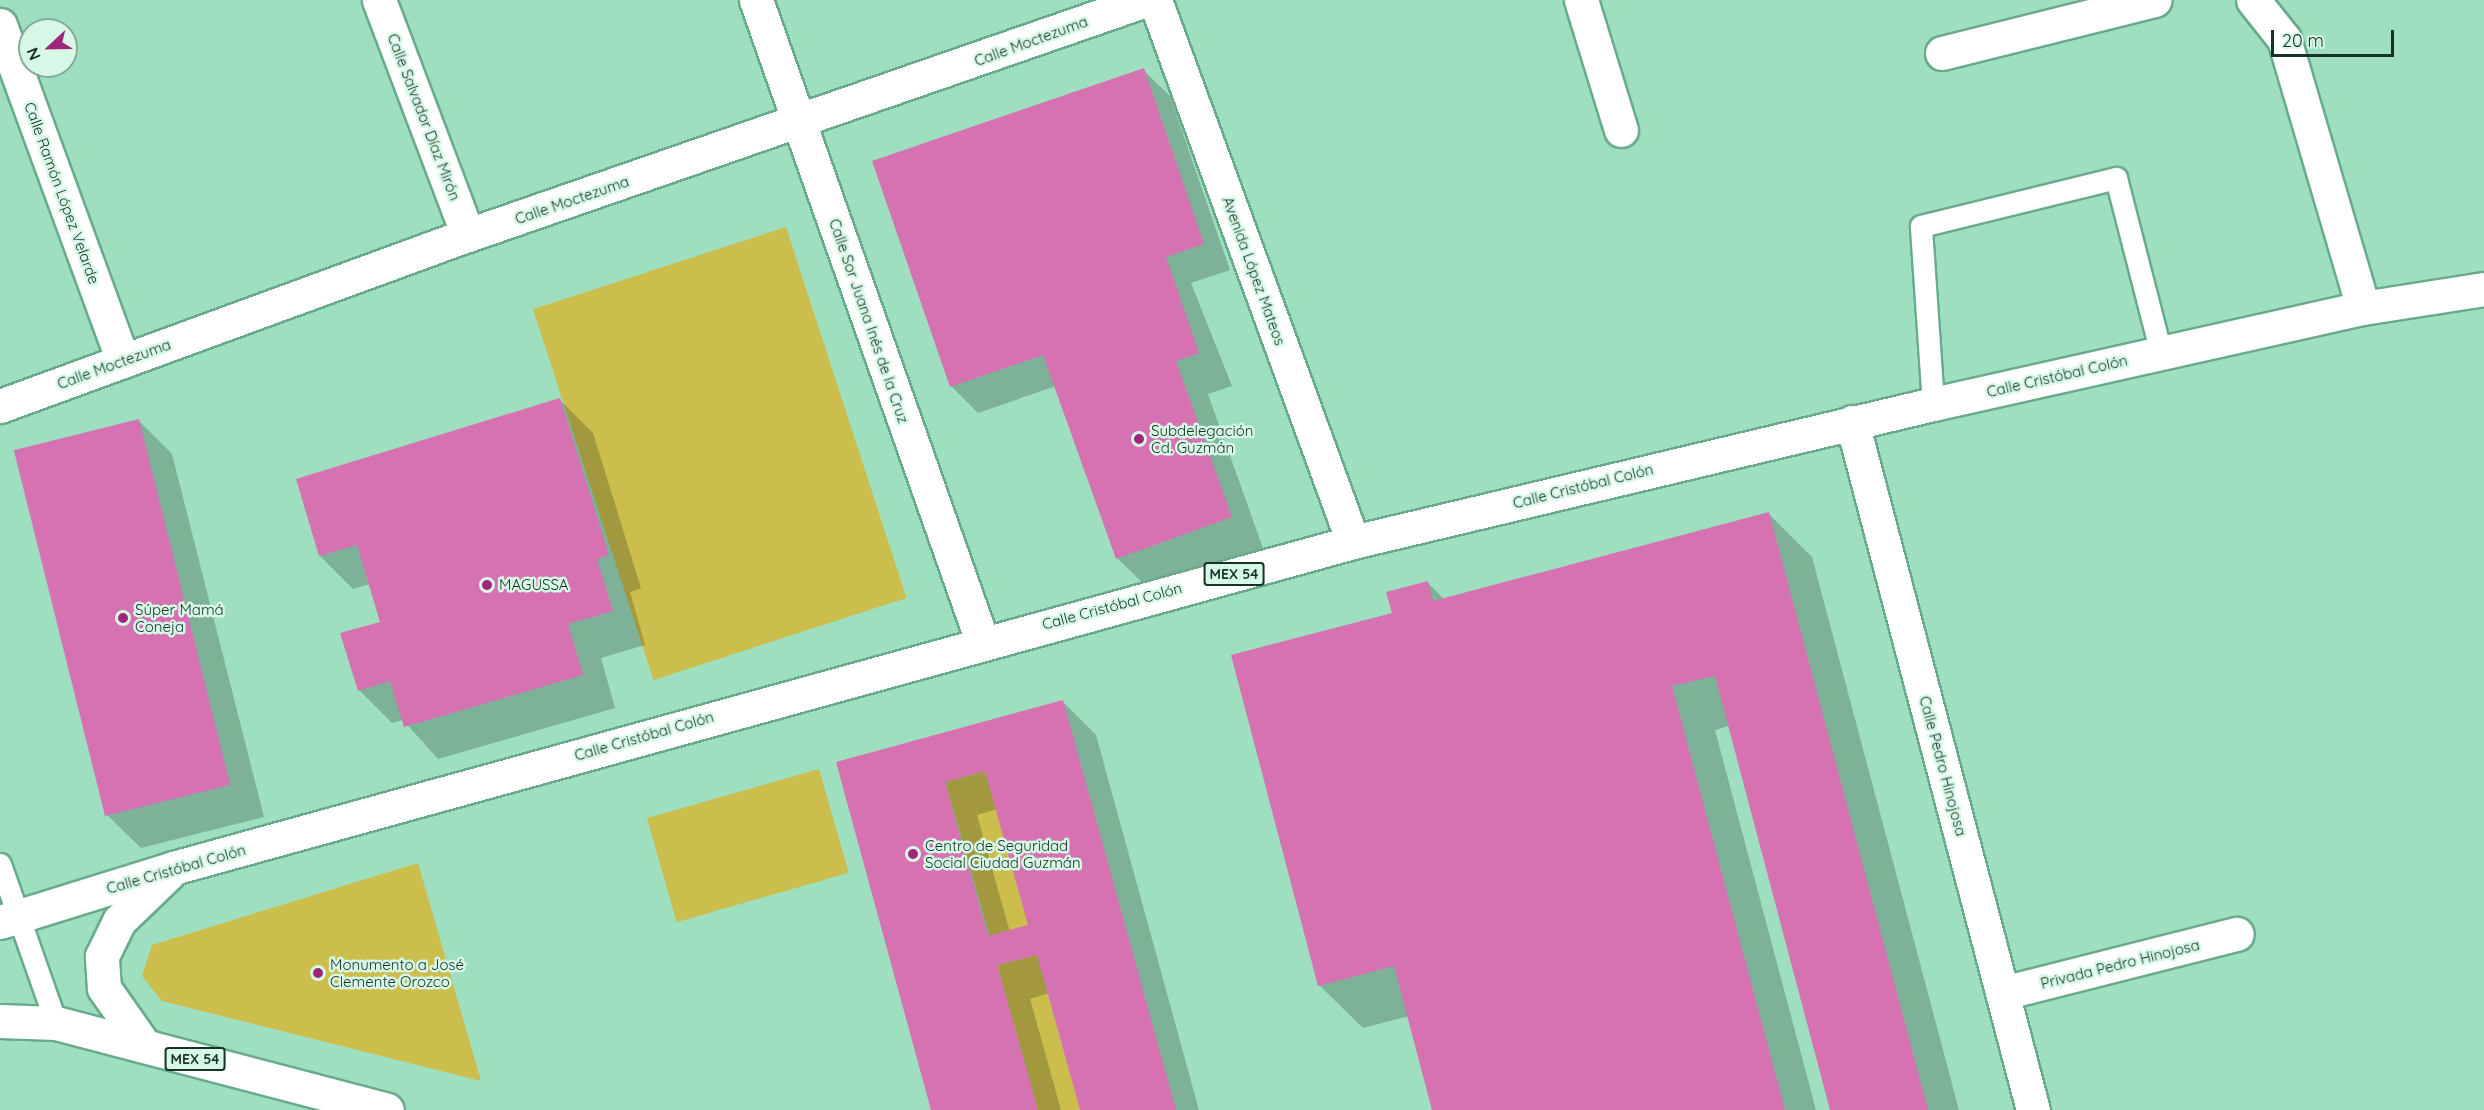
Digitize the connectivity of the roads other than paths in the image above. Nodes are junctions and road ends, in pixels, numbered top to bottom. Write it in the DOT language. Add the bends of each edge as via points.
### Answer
graph roads {
  1 [pos="379,0"];
  2 [pos="756,0"];
  3 [pos="1146,0"];
  4 [pos="1155,0"];
  5 [pos="1581,0"];
  6 [pos="2154,0"];
  7 [pos="2253,0"];
  8 [pos="0,25"];
  9 [pos="1942,53"];
  10 [pos="799,123"];
  11 [pos="1621,130"];
  12 [pos="468,235"];
  13 [pos="2484,289"];
  14 [pos="2363,308"];
  15 [pos="2161,353"];
  16 [pos="123,361"];
  17 [pos="1933,404"];
  18 [pos="0,406"];
  19 [pos="1852,422"];
  20 [pos="1353,542"];
  21 [pos="982,641"];
  22 [pos="0,864"];
  23 [pos="173,868"];
  24 [pos="9,919"];
  25 [pos="2237,934"];
  26 [pos="2003,993"];
  27 [pos="0,1021"];
  28 [pos="56,1023"];
  29 [pos="144,1045"];
  30 [pos="387,1110"];
  31 [pos="2033,1110"];
  1 -- 12 [label="street, Calle Salvador Díaz Mirón"];
  2 -- 10 [label="street, Calle Sor Juana Inés de la Cruz"];
  3 -- 10 [label="street, Calle Moctezuma"];
  4 -- 20 [label="street, Avenida López Mateos"];
  5 -- 11 [label="street"];
  6 -- 9 [label="street"];
  7 -- 14 [label="street" via="2284,39"];
  8 -- 16 [label="street, Calle Ramón López Velarde"];
  10 -- 12 [label="street, Calle Moctezuma"];
  10 -- 21 [label="street, Calle Sor Juana Inés de la Cruz"];
  12 -- 16 [label="street, Calle Moctezuma"];
  13 -- 14 [label="street, Calle Cristóbal Colón / MEX 54"];
  14 -- 15 [label="street, Calle Cristóbal Colón / MEX 54"];
  15 -- 17 [label="street, Calle Cristóbal Colón / MEX 54"];
  15 -- 17 [label="lane" via="2116,178 1921,226"];
  16 -- 18 [label="street, Calle Moctezuma"];
  17 -- 19 [label="street, Calle Cristóbal Colón / MEX 54"];
  19 -- 20 [label="street, Calle Cristóbal Colón / MEX 54"];
  19 -- 26 [label="street, Calle Pedro Hinojosa"];
  20 -- 21 [label="street, Calle Cristóbal Colón / MEX 54"];
  21 -- 23 [label="street, Calle Cristóbal Colón / MEX 54"];
  22 -- 24 [label="lane"];
  23 -- 24 [label="street, Calle Cristóbal Colón / MEX 54"];
  23 -- 29 [label="street" via="118,921 102,956 104,988"];
  24 -- 28 [label="lane"];
  25 -- 26 [label="street, Privada Pedro Hinojosa"];
  26 -- 31 [label="street, Calle Pedro Hinojosa"];
  27 -- 28 [label="street, MEX 54"];
  28 -- 29 [label="street, MEX 54"];
  29 -- 30 [label="street, MEX 54"];
}
